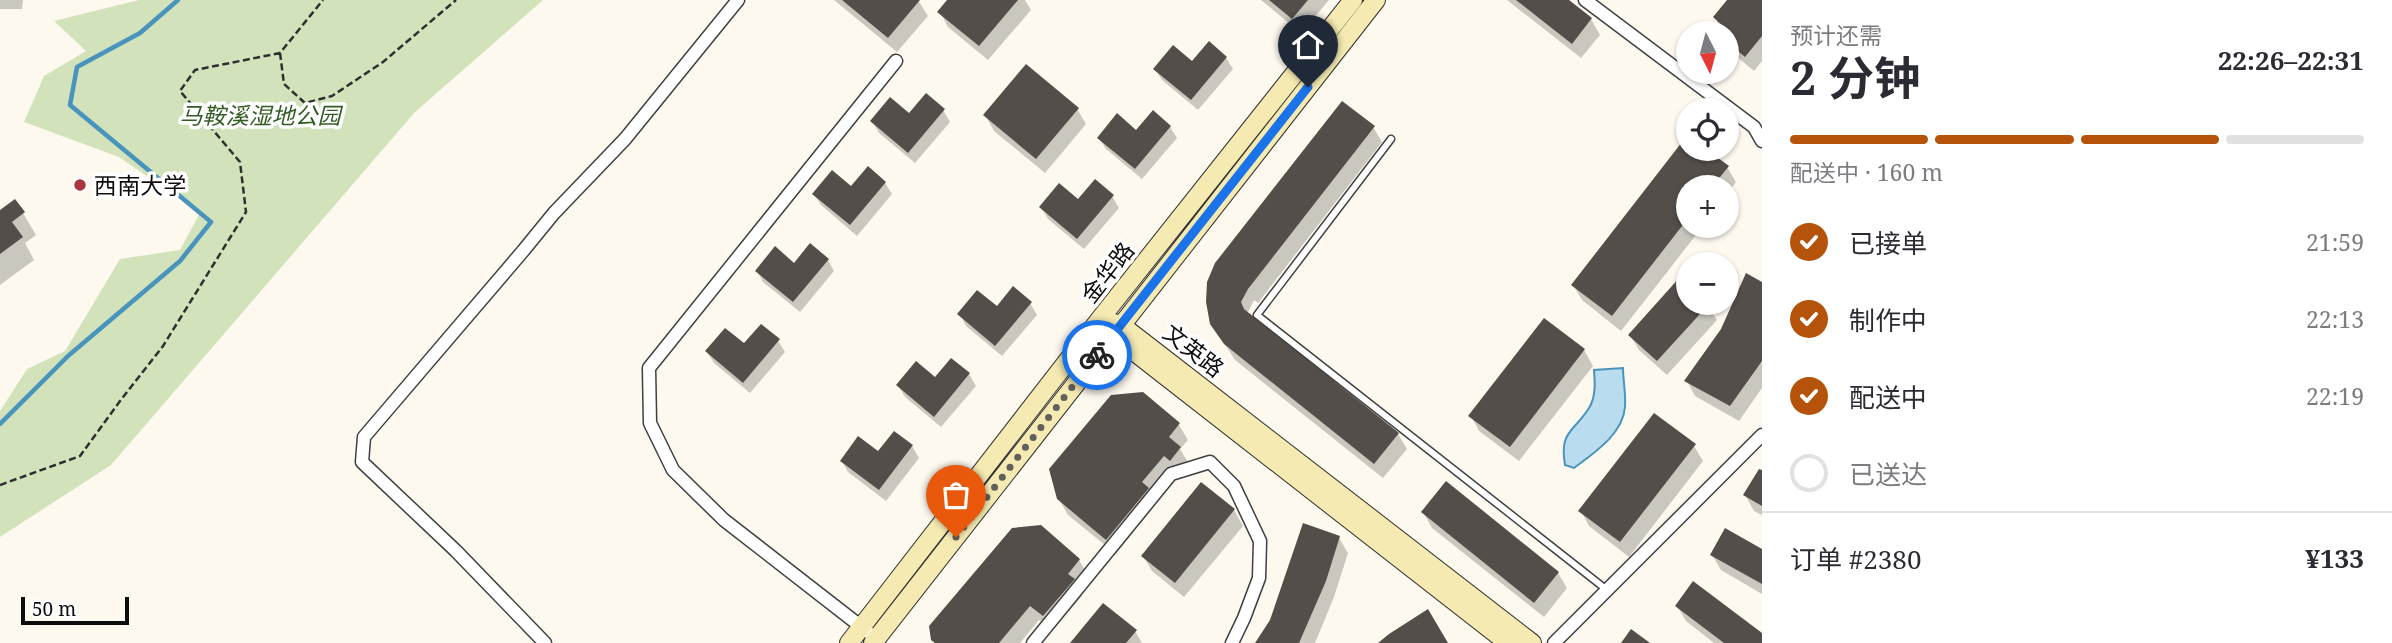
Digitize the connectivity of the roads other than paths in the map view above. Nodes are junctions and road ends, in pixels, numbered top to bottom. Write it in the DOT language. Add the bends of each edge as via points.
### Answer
graph roads {
  1 [pos="738,0"];
  2 [pos="1353,0"];
  3 [pos="1376,0"];
  4 [pos="1585,0"];
  5 [pos="896,61"];
  6 [pos="1391,139"];
  7 [pos="1762,141"];
  8 [pos="1100,320"];
  9 [pos="1117,330"];
  10 [pos="1762,435"];
  11 [pos="1607,590"];
  12 [pos="862,627"];
  13 [pos="878,641"];
  14 [pos="1500,641"];
  15 [pos="545,643"];
  16 [pos="849,643"];
  17 [pos="1033,643"];
  18 [pos="1231,643"];
  19 [pos="1532,643"];
  20 [pos="1554,643"];
  1 -- 15 [label="street" via="625,139 538,229 364,437 362,462"];
  2 -- 8 [label="main road, 金华路"];
  3 -- 9 [label="main road, 金华路"];
  4 -- 7 [label="street" via="1754,127"];
  5 -- 12 [label="street" via="649,368 650,423 673,470 724,520"];
  6 -- 11 [label="lane" via="1257,315"];
  8 -- 9 [label="main road, 文英路"];
  8 -- 12 [label="main road, 金华路"];
  9 -- 13 [label="main road, 金华路"];
  9 -- 14 [label="main road, 文英路"];
  9 -- 19 [label="main road, 文英路"];
  10 -- 11 [label="street"];
  11 -- 20 [label="street"];
  12 -- 13 [label="street"];
  12 -- 16 [label="main road, 金华路"];
  17 -- 18 [label="street" via="1171,474 1210,462 1234,486 1260,541 1259,578"];
}
